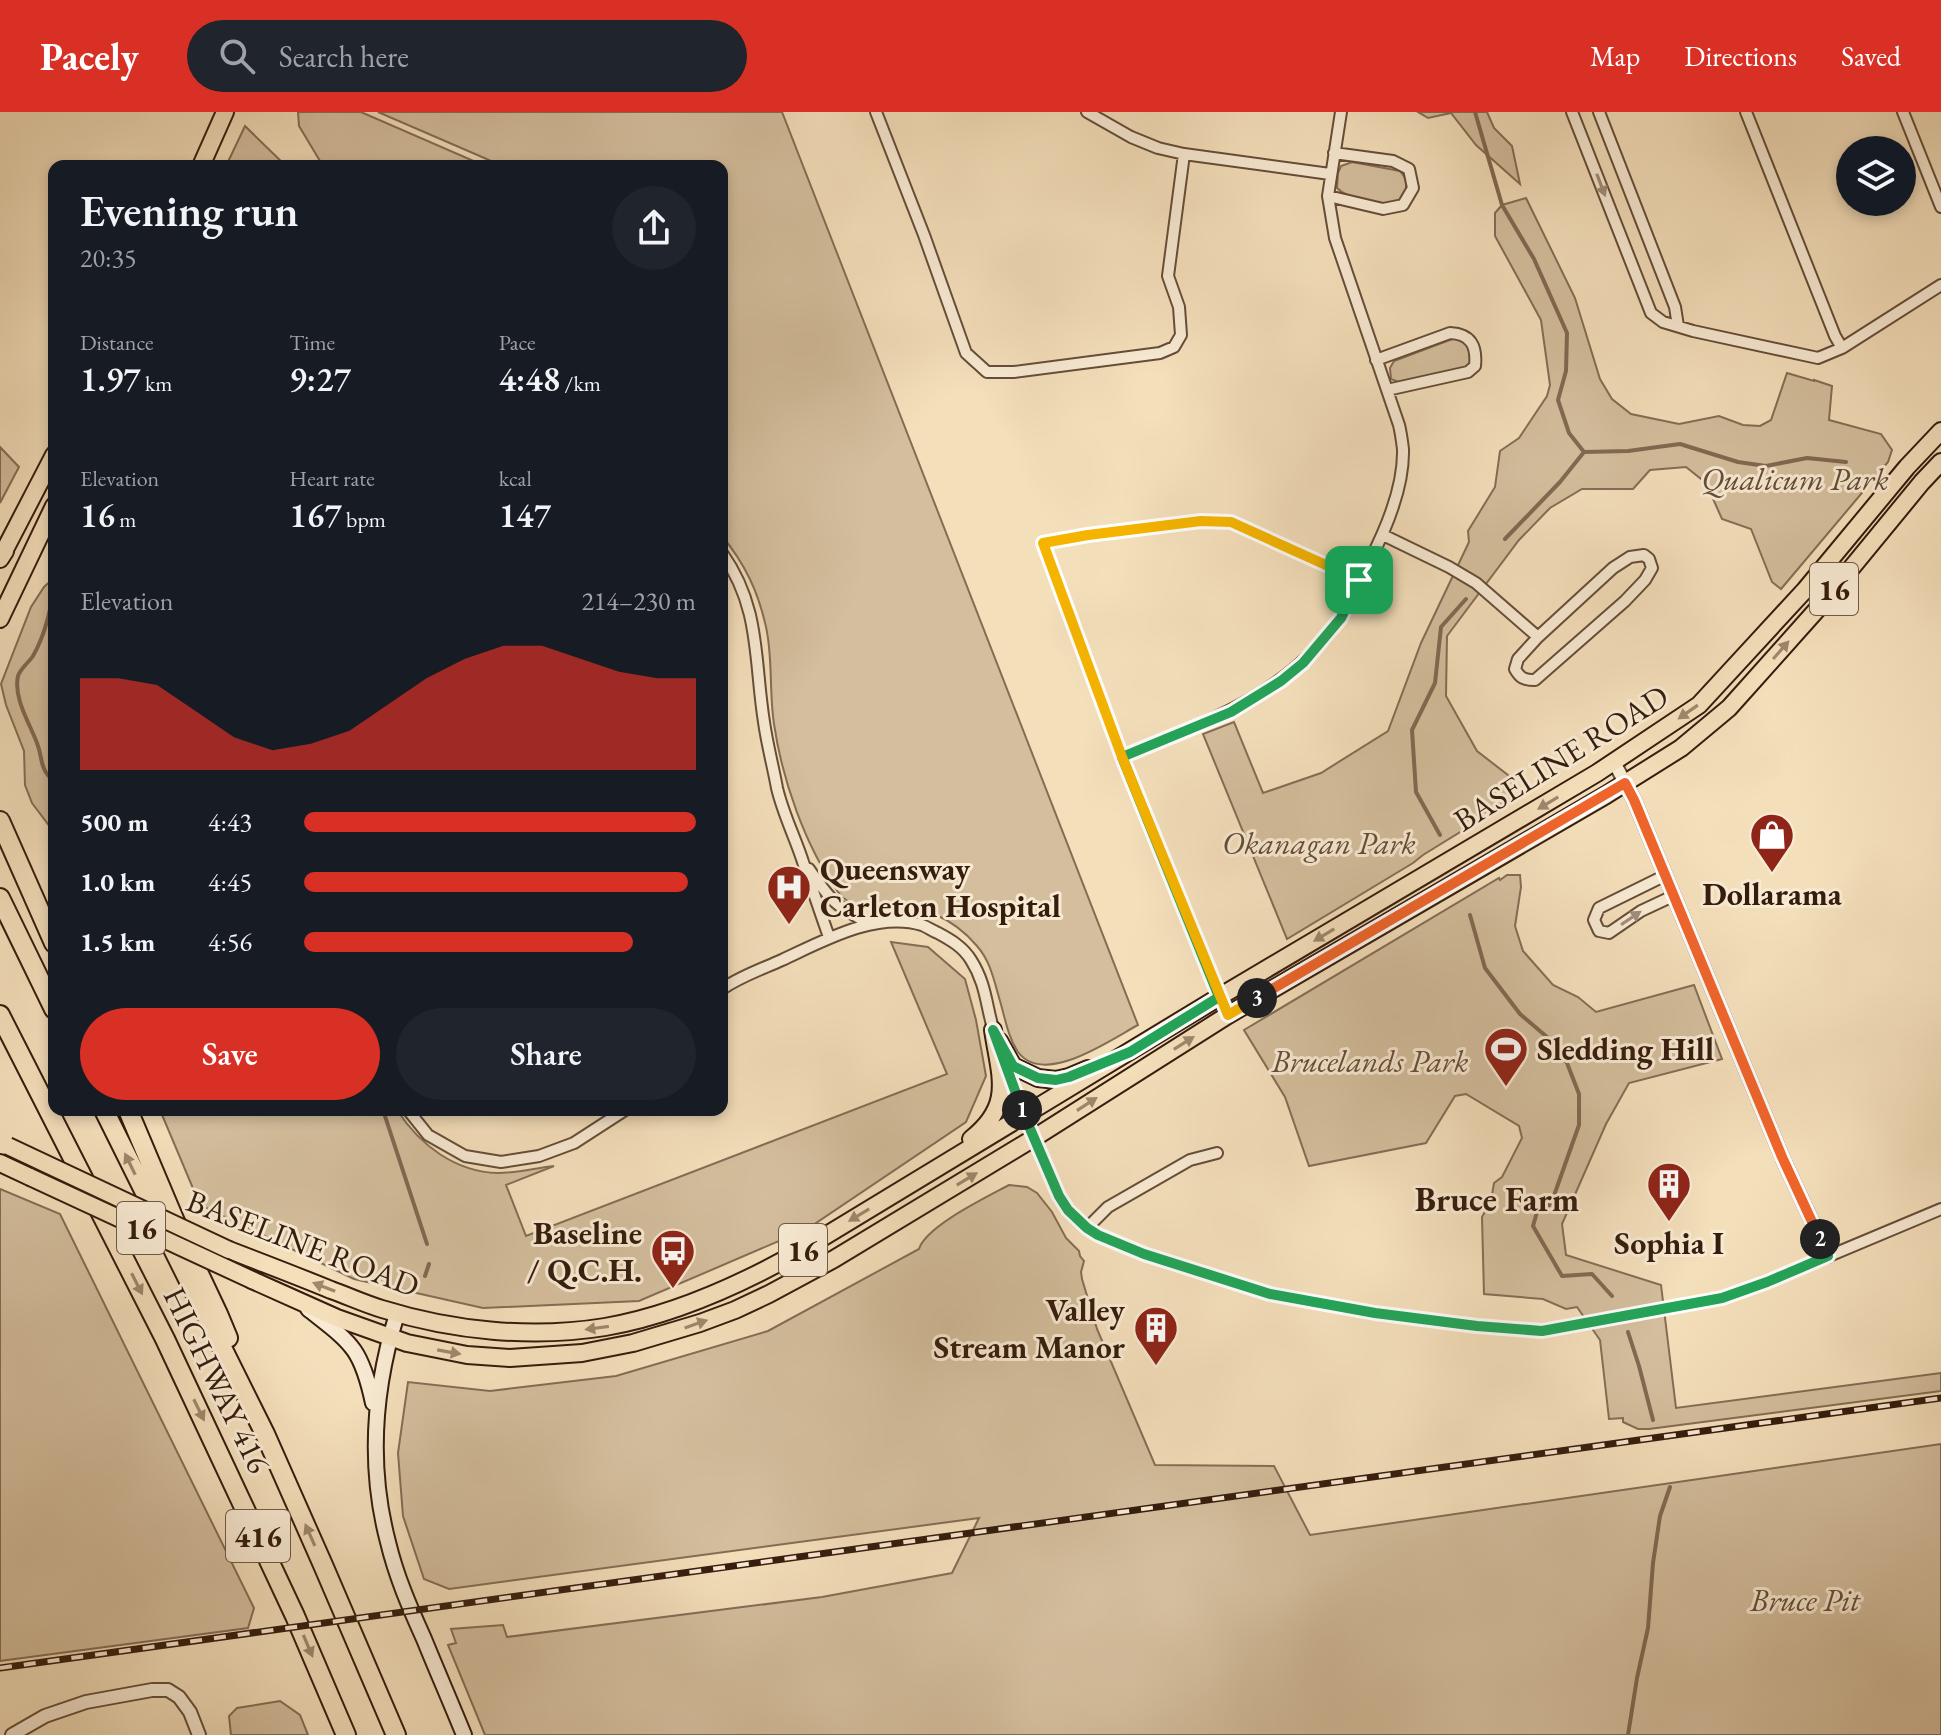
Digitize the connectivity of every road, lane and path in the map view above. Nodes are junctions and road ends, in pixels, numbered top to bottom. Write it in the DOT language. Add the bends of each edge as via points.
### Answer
graph roads {
  1 [pos="225,112"];
  2 [pos="876,112"];
  3 [pos="1087,112"];
  4 [pos="1341,112"];
  5 [pos="1572,112"];
  6 [pos="1599,112"];
  7 [pos="1746,112"];
  8 [pos="1903,112"];
  9 [pos="1334,153"];
  10 [pos="1184,154"];
  11 [pos="204,160"];
  12 [pos="1330,174"];
  13 [pos="1328,196"];
  14 [pos="1941,207"];
  15 [pos="1941,285"];
  16 [pos="1678,326"];
  17 [pos="1842,348"];
  18 [pos="1376,360"];
  19 [pos="1387,390"];
  20 [pos="1941,431"];
  21 [pos="1921,453"];
  22 [pos="48,466"];
  23 [pos="1940,467"];
  24 [pos="48,519"];
  25 [pos="1383,535"];
  26 [pos="1,556"];
  27 [pos="728,561"];
  28 [pos="1359,580"];
  29 [pos="0,619"];
  30 [pos="1538,637"];
  31 [pos="1122,757"];
  32 [pos="1614,762"];
  33 [pos="1625,783"];
  34 [pos="0,821"];
  35 [pos="803,861"];
  36 [pos="1664,876"];
  37 [pos="1673,896"];
  38 [pos="0,898"];
  39 [pos="871,924"];
  40 [pos="48,929"];
  41 [pos="829,937"];
  42 [pos="728,985"];
  43 [pos="48,997"];
  44 [pos="1219,997"];
  45 [pos="0,1015"];
  46 [pos="1228,1015"];
  47 [pos="993,1030"];
  48 [pos="1130,1052"];
  49 [pos="48,1109"];
  50 [pos="51,1116"];
  51 [pos="107,1116"];
  52 [pos="131,1116"];
  53 [pos="413,1116"];
  54 [pos="616,1116"];
  55 [pos="1025,1116"];
  56 [pos="1034,1138"];
  57 [pos="3,1143"];
  58 [pos="1217,1153"];
  59 [pos="0,1163"];
  60 [pos="926,1175"];
  61 [pos="1941,1209"];
  62 [pos="1087,1228"];
  63 [pos="1828,1256"];
  64 [pos="295,1299"];
  65 [pos="397,1314"];
  66 [pos="390,1338"];
  67 [pos="376,1417"];
  68 [pos="265,1434"];
  69 [pos="12,1735"];
  70 [pos="199,1735"];
  71 [pos="346,1735"];
  72 [pos="396,1735"];
  73 [pos="464,1735"];
  1 -- 11 [label="main road"];
  2 -- 10 [label="street" via="966,353 987,372 1160,353 1174,347 1181,335 1179,307 1168,276"];
  3 -- 10 [label="street" via="1131,137"];
  4 -- 9 [label="street"];
  5 -- 16 [label="street, one-way" via="1651,313"];
  6 -- 16 [label="street"];
  7 -- 17 [label="street"];
  8 -- 14 [label="street"];
  9 -- 12 [label="street"];
  9 -- 13 [label="street" via="1393,161 1409,169 1413,188 1403,205 1383,209"];
  10 -- 12 [label="street"];
  12 -- 13 [label="street"];
  13 -- 18 [label="street" via="1335,238"];
  15 -- 17 [label="street"];
  16 -- 17 [label="street" via="1818,358"];
  18 -- 19 [label="street"];
  18 -- 19 [label="street" via="1450,333 1470,340 1476,356 1468,372"];
  19 -- 25 [label="street" via="1403,451"];
  20 -- 21 [label="main road, BASELINE ROAD / 16"];
  21 -- 23 [label="street"];
  21 -- 32 [label="main road, BASELINE ROAD / 16, one-way" via="1699,705"];
  22 -- 26 [label="main road"];
  33 -- 23 [label="main road, BASELINE ROAD / 16, one-way" via="1681,748 1729,708"];
  24 -- 29 [label="main road"];
  25 -- 28 [label="street"];
  25 -- 30 [label="street" via="1476,583"];
  27 -- 35 [label="street" via="743,589 756,638 778,790"];
  28 -- 31 [label="street" via="1341,618 1281,681 1231,712"];
  28 -- 31 [label="street" via="1231,522 1201,521 1043,543"];
  30 -- 30 [label="street" via="1515,669 1526,680 1535,680 1625,601 1652,568 1649,559 1630,557 1613,568"];
  31 -- 44 [label="street"];
  32 -- 33 [label="street"];
  32 -- 44 [label="main road, BASELINE ROAD / 16, one-way"];
  33 -- 36 [label="street"];
  33 -- 46 [label="main road, BASELINE ROAD / 16"];
  34 -- 40 [label="highway"];
  35 -- 39 [label="street" via="829,899"];
  35 -- 41 [label="street"];
  36 -- 37 [label="street"];
  36 -- 37 [label="street, one-way" via="1599,908 1594,920 1599,931 1609,933"];
  37 -- 63 [label="street"];
  38 -- 43 [label="highway"];
  39 -- 41 [label="street"];
  39 -- 47 [label="street" via="923,925 958,944 979,976"];
  41 -- 42 [label="street"];
  44 -- 46 [label="street"];
  44 -- 48 [label="main road, BASELINE ROAD / 16"];
  45 -- 49 [label="highway, HIGHWAY 416 / 416, one-way"];
  56 -- 46 [label="main road, BASELINE ROAD / 16, one-way"];
  47 -- 48 [label="main road" via="1013,1066 1038,1078 1069,1077"];
  47 -- 55 [label="street"];
  47 -- 60 [label="main road" via="1002,1086 994,1116"];
  48 -- 55 [label="main road, BASELINE ROAD / 16"];
  50 -- 71 [label="highway, HIGHWAY 416 / 416, one-way" via="178,1365"];
  68 -- 51 [label="highway, one-way"];
  52 -- 68 [label="highway"];
  53 -- 54 [label="street" via="428,1135 465,1156 501,1162 574,1143"];
  55 -- 56 [label="street"];
  55 -- 60 [label="main road, BASELINE ROAD / 16"];
  56 -- 62 [label="street" via="1059,1196"];
  66 -- 56 [label="main road, BASELINE ROAD / 16, one-way" via="453,1353 510,1358 582,1353 664,1335 735,1310 800,1278"];
  65 -- 57 [label="main road, BASELINE ROAD / 16, one-way, bridge" via="229,1250"];
  58 -- 62 [label="street" via="1190,1160 1108,1207"];
  59 -- 64 [label="main road, BASELINE ROAD / 16, bridge"];
  60 -- 65 [label="main road, BASELINE ROAD / 16, one-way" via="762,1272 638,1319 583,1330 529,1332 450,1326"];
  61 -- 63 [label="street"];
  62 -- 63 [label="street" via="1144,1254 1270,1294 1375,1313 1542,1331 1722,1298"];
  64 -- 66 [label="main road, BASELINE ROAD / 16"];
  64 -- 67 [label="main road" via="357,1352"];
  65 -- 66 [label="main road"];
  66 -- 67 [label="main road"];
  67 -- 73 [label="main road" via="378,1490 387,1541"];
  72 -- 68 [label="highway, HIGHWAY 416 / 416, one-way"];
  69 -- 70 [label="street" via="86,1702 152,1690 168,1690 179,1697"];
}
